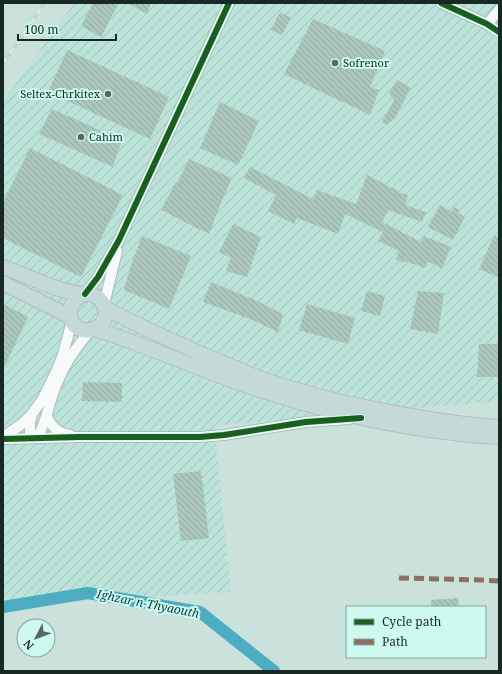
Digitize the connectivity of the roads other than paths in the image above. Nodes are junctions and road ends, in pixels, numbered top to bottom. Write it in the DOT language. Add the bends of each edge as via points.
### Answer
graph roads {
  1 [pos="229,3"];
  2 [pos="441,3"];
  3 [pos="499,10"];
  4 [pos="487,24"];
  5 [pos="499,32"];
  6 [pos="120,240"];
  7 [pos="3,267"];
  8 [pos="3,283"];
  9 [pos="84,295"];
  10 [pos="104,306"];
  11 [pos="71,319"];
  12 [pos="93,330"];
  13 [pos="32,414"];
  14 [pos="47,417"];
  15 [pos="361,418"];
  16 [pos="499,427"];
  17 [pos="80,437"];
  18 [pos="499,437"];
  19 [pos="3,438"];
  20 [pos="34,438"];
  1 -- 6 [label="street"];
  2 -- 4 [label="street"];
  3 -- 4 [label="street"];
  4 -- 5 [label="street"];
  6 -- 9 [label="street"];
  6 -- 10 [label="street"];
  7 -- 9 [label="highway"];
  8 -- 11 [label="highway"];
  9 -- 10 [label="highway" via="97,297"];
  9 -- 11 [label="highway" via="72,304"];
  10 -- 12 [label="highway" via="106,313 103,322"];
  10 -- 16 [label="highway" via="137,325 264,380 374,409 420,418"];
  11 -- 12 [label="highway" via="80,329"];
  11 -- 13 [label="street" via="65,349 57,370"];
  12 -- 14 [label="street" via="66,364 54,390"];
  12 -- 15 [label="highway" via="123,338 255,388"];
  13 -- 19 [label="street"];
  13 -- 20 [label="street" via="30,422"];
  14 -- 17 [label="street" via="59,432"];
  14 -- 20 [label="street" via="41,431"];
  15 -- 17 [label="street" via="306,422 200,437"];
  15 -- 18 [label="highway" via="467,435"];
  17 -- 20 [label="street"];
  19 -- 20 [label="street"];
}
